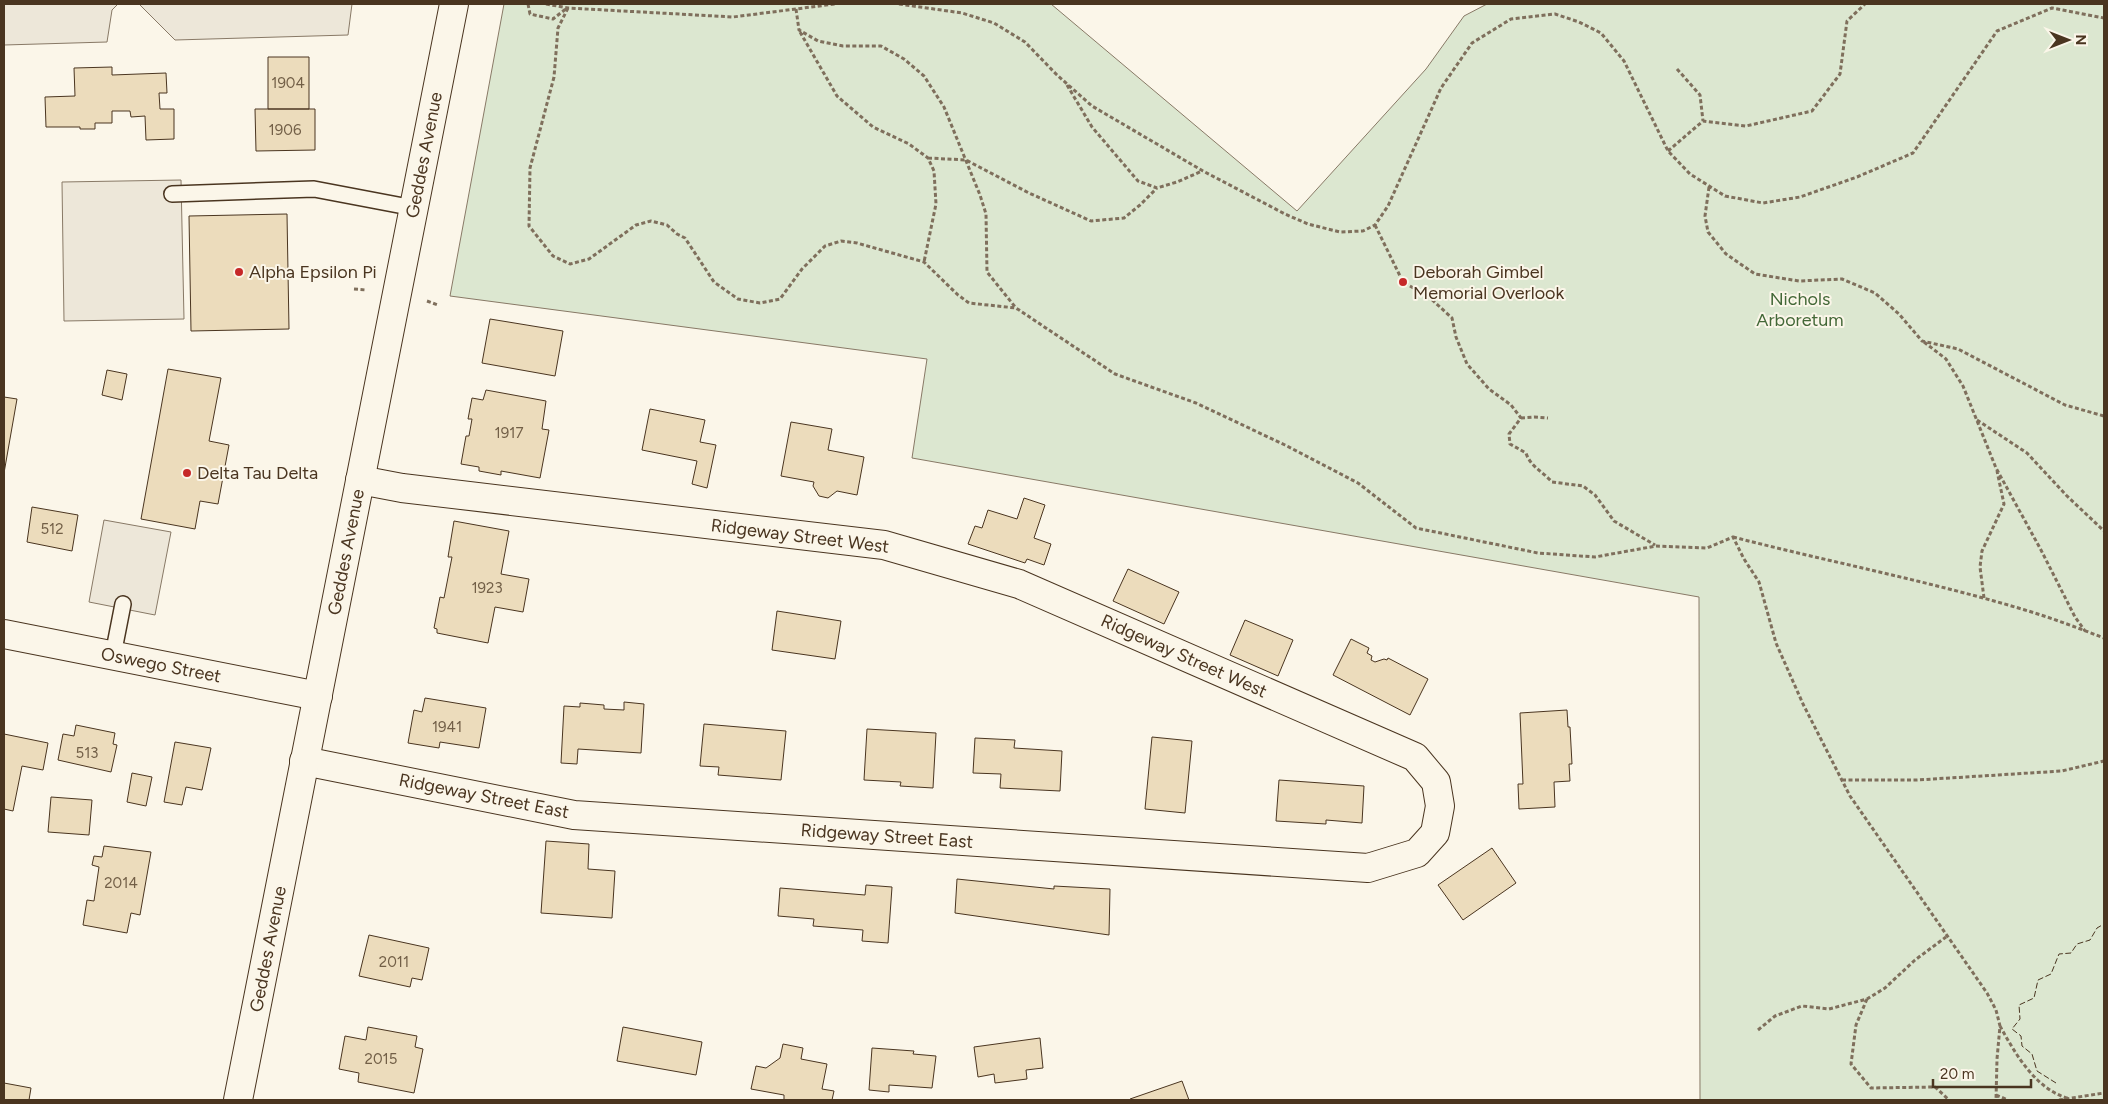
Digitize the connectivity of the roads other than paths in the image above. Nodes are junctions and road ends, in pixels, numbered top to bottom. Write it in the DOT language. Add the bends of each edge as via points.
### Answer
graph roads {
  1 [pos="454,4"];
  2 [pos="172,194"];
  3 [pos="414,208"];
  4 [pos="360,480"];
  5 [pos="123,604"];
  6 [pos="4,634"];
  7 [pos="113,656"];
  8 [pos="318,696"];
  9 [pos="304,761"];
  10 [pos="1440,806"];
  11 [pos="238,1100"];
  1 -- 3 [label="street, Geddes Avenue"];
  2 -- 3 [label="lane" via="314,189"];
  3 -- 4 [label="street, Geddes Avenue"];
  4 -- 8 [label="street, Geddes Avenue"];
  4 -- 10 [label="street, Ridgeway Street West" via="402,488 884,544 1019,584 1414,757 1436,782"];
  5 -- 7 [label="lane"];
  6 -- 7 [label="street, Oswego Street"];
  7 -- 8 [label="street, Oswego Street"];
  8 -- 9 [label="street, Geddes Avenue"];
  9 -- 10 [label="street, Ridgeway Street East" via="574,814 1368,868 1417,853 1435,833"];
  9 -- 11 [label="street, Geddes Avenue"];
}
